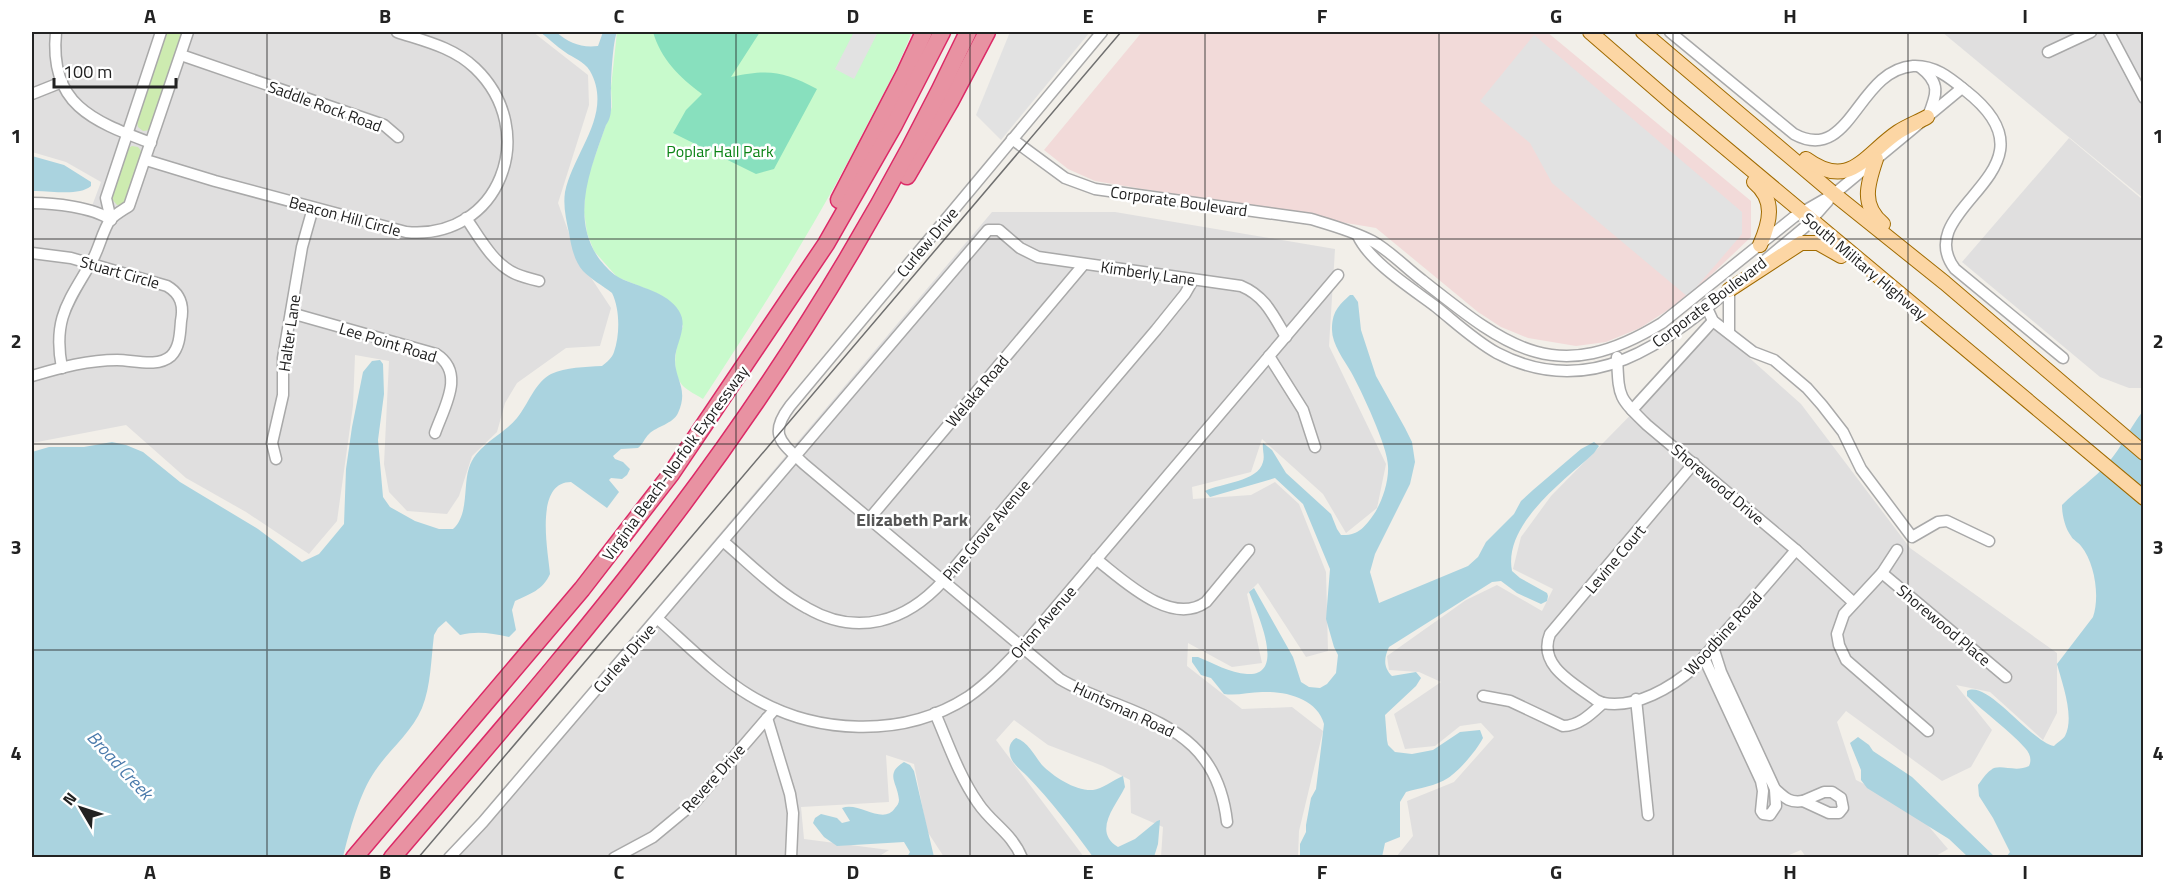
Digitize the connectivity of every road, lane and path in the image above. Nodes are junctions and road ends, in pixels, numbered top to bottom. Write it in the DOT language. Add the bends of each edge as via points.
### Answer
graph roads {
  1 [pos="56,32"];
  2 [pos="161,32"];
  3 [pos="188,32"];
  4 [pos="397,32"];
  5 [pos="924,32"];
  6 [pos="942,32"];
  7 [pos="968,32"];
  8 [pos="987,32"];
  9 [pos="1102,32"];
  10 [pos="1590,32"];
  11 [pos="1643,32"];
  12 [pos="1670,32"];
  13 [pos="2091,32"];
  14 [pos="2109,32"];
  15 [pos="2048,52"];
  16 [pos="181,55"];
  17 [pos="1920,67"];
  18 [pos="63,82"];
  19 [pos="1962,88"];
  20 [pos="32,94"];
  21 [pos="2144,98"];
  22 [pos="1673,104"];
  23 [pos="1927,117"];
  24 [pos="1754,125"];
  25 [pos="127,134"];
  26 [pos="398,137"];
  27 [pos="1012,139"];
  28 [pos="151,143"];
  29 [pos="1876,159"];
  30 [pos="146,160"];
  31 [pos="1834,194"];
  32 [pos="32,203"];
  33 [pos="313,208"];
  34 [pos="1806,216"];
  35 [pos="466,218"];
  36 [pos="111,220"];
  37 [pos="996,229"];
  38 [pos="1358,236"];
  39 [pos="1760,245"];
  40 [pos="32,253"];
  41 [pos="1740,262"];
  42 [pos="90,264"];
  43 [pos="1084,264"];
  44 [pos="1338,275"];
  45 [pos="539,280"];
  46 [pos="1193,280"];
  47 [pos="1945,283"];
  48 [pos="830,284"];
  49 [pos="1888,286"];
  50 [pos="1729,290"];
  51 [pos="1707,308"];
  52 [pos="291,313"];
  53 [pos="1713,321"];
  54 [pos="1729,333"];
  55 [pos="1286,337"];
  56 [pos="1617,348"];
  57 [pos="1269,356"];
  58 [pos="2063,358"];
  59 [pos="1618,363"];
  60 [pos="62,368"];
  61 [pos="32,376"];
  62 [pos="736,378"];
  63 [pos="1632,410"];
  64 [pos="435,433"];
  65 [pos="1315,447"];
  66 [pos="2144,453"];
  67 [pos="796,456"];
  68 [pos="276,459"];
  69 [pos="1694,463"];
  70 [pos="2144,498"];
  71 [pos="870,519"];
  72 [pos="1989,541"];
  73 [pos="724,542"];
  74 [pos="1249,550"];
  75 [pos="1796,550"];
  76 [pos="1897,550"];
  77 [pos="1096,559"];
  78 [pos="1881,573"];
  79 [pos="943,580"];
  80 [pos="1853,602"];
  81 [pos="658,619"];
  82 [pos="1022,647"];
  83 [pos="1713,647"];
  84 [pos="1704,658"];
  85 [pos="2006,677"];
  86 [pos="1483,696"];
  87 [pos="1636,699"];
  88 [pos="1603,703"];
  89 [pos="775,709"];
  90 [pos="935,713"];
  91 [pos="766,718"];
  92 [pos="1928,732"];
  93 [pos="1775,789"];
  94 [pos="1803,801"];
  95 [pos="1648,815"];
  96 [pos="1227,822"];
  97 [pos="357,854"];
  98 [pos="392,858"];
  99 [pos="449,858"];
  100 [pos="614,858"];
  101 [pos="791,858"];
  102 [pos="1022,858"];
  1 -- 18 [label="street" via="56,56"];
  2 -- 25 [label="street"];
  3 -- 16 [label="street"];
  4 -- 35 [label="street, Beacon Hill Circle" via="439,45 464,59 485,78 499,99 506,126 506,162 488,199"];
  5 -- 62 [label="highway" via="841,196"];
  6 -- 62 [label="highway, Virginia Beach-Norfolk Expressway" via="849,205"];
  7 -- 48 [label="highway, Virginia Beach-Norfolk Expressway" via="902,162"];
  8 -- 48 [label="highway" via="951,102 881,217"];
  9 -- 27 [label="street, Curlew Drive"];
  10 -- 22 [label="main road, South Military Highway"];
  11 -- 24 [label="main road"];
  12 -- 17 [label="street" via="1794,134 1808,140 1826,139 1840,130 1884,76"];
  13 -- 15 [label="street"];
  14 -- 21 [label="street"];
  16 -- 26 [label="street, Saddle Rock Road" via="384,126"];
  16 -- 28 [label="street"];
  17 -- 19 [label="street" via="1935,70"];
  17 -- 23 [label="street" via="1935,85 1935,98"];
  18 -- 20 [label="street"];
  18 -- 25 [label="street" via="70,96 90,117"];
  19 -- 23 [label="street, Corporate Boulevard"];
  19 -- 58 [label="street" via="1989,112 1998,131 1999,153 1992,172 1951,223 1945,238 1946,255 1957,271"];
  22 -- 34 [label="main road, South Military Highway"];
  22 -- 39 [label="main road" via="1714,149 1765,194 1770,219"];
  23 -- 24 [label="main road" via="1898,132 1856,167 1836,172 1820,169"];
  23 -- 29 [label="street, Corporate Boulevard"];
  24 -- 31 [label="main road"];
  25 -- 28 [label="street"];
  25 -- 36 [label="street" via="106,198"];
  27 -- 38 [label="street, Corporate Boulevard" via="1077,184 1311,219"];
  27 -- 67 [label="street, Curlew Drive" via="783,416 777,434"];
  28 -- 30 [label="street"];
  29 -- 31 [label="street, Corporate Boulevard"];
  29 -- 47 [label="main road" via="1868,185 1871,211"];
  30 -- 33 [label="street, Beacon Hill Circle"];
  30 -- 36 [label="street" via="129,206"];
  31 -- 34 [label="street, Corporate Boulevard"];
  31 -- 47 [label="main road"];
  32 -- 36 [label="street" via="98,212"];
  33 -- 35 [label="street, Beacon Hill Circle" via="411,232 440,229"];
  33 -- 52 [label="street, Halter Lane"];
  34 -- 39 [label="street, Corporate Boulevard"];
  34 -- 49 [label="main road, South Military Highway"];
  34 -- 50 [label="street, Corporate Boulevard"];
  35 -- 45 [label="street" via="502,266 517,275"];
  36 -- 42 [label="street"];
  37 -- 43 [label="street, Kimberly Lane" via="1028,253"];
  37 -- 67 [label="street, Curlew Drive" via="982,234"];
  38 -- 56 [label="street, Corporate Boulevard" via="1374,242 1483,327 1511,344 1565,356"];
  38 -- 59 [label="street, Corporate Boulevard" via="1379,262 1497,352 1534,366 1567,370"];
  39 -- 41 [label="street, Corporate Boulevard"];
  40 -- 42 [label="street, Stuart Circle"];
  41 -- 51 [label="street" via="1711,292"];
  41 -- 56 [label="street, Corporate Boulevard" via="1662,323"];
  42 -- 60 [label="street" via="63,313 59,344"];
  42 -- 60 [label="street, Stuart Circle" via="173,290 183,309 178,344 171,355 156,363 98,361"];
  43 -- 46 [label="street, Kimberly Lane"];
  43 -- 71 [label="street, Welaka Road"];
  44 -- 55 [label="street, Orion Avenue"];
  46 -- 55 [label="street, Kimberly Lane" via="1251,291 1265,303"];
  46 -- 79 [label="street, Pine Grove Avenue" via="1156,330"];
  47 -- 66 [label="main road"];
  48 -- 98 [label="highway, Virginia Beach-Norfolk Expressway" via="757,400 663,532"];
  49 -- 50 [label="main road" via="1829,247 1806,242 1792,247"];
  49 -- 70 [label="main road, South Military Highway"];
  50 -- 51 [label="street, Corporate Boulevard"];
  50 -- 54 [label="street"];
  51 -- 53 [label="street"];
  51 -- 59 [label="street, Corporate Boulevard" via="1658,344"];
  52 -- 64 [label="street, Lee Point Road" via="443,358 451,370 453,385"];
  52 -- 68 [label="street, Halter Lane" via="283,358 283,395 272,443"];
  53 -- 54 [label="street"];
  53 -- 63 [label="street"];
  54 -- 72 [label="street" via="1754,352 1774,360 1815,396 1843,432 1861,469 1912,537 1941,521"];
  55 -- 57 [label="street, Orion Avenue"];
  56 -- 59 [label="street, Shorewood Drive"];
  57 -- 65 [label="street" via="1303,410"];
  57 -- 77 [label="street, Orion Avenue"];
  59 -- 63 [label="street, Shorewood Drive" via="1620,393"];
  60 -- 61 [label="street, Stuart Circle"];
  62 -- 97 [label="highway, Virginia Beach-Norfolk Expressway" via="671,474 595,572"];
  63 -- 69 [label="street, Shorewood Drive"];
  67 -- 71 [label="street, Huntsman Road"];
  67 -- 73 [label="street, Curlew Drive"];
  69 -- 75 [label="street, Shorewood Drive"];
  69 -- 88 [label="street, Levine Court" via="1550,634 1549,659 1560,672"];
  71 -- 79 [label="street, Huntsman Road"];
  73 -- 79 [label="street, Pine Grove Avenue" via="799,603 823,616 848,622 877,622 900,615 925,599"];
  73 -- 81 [label="street, Curlew Drive"];
  74 -- 77 [label="street" via="1206,602 1186,610 1146,597"];
  75 -- 80 [label="street, Shorewood Drive"];
  75 -- 83 [label="street, Woodbine Road"];
  76 -- 78 [label="street"];
  77 -- 82 [label="street, Orion Avenue"];
  78 -- 80 [label="street"];
  78 -- 85 [label="street, Shorewood Place"];
  79 -- 82 [label="street, Huntsman Road"];
  80 -- 92 [label="street" via="1837,634 1846,660"];
  81 -- 89 [label="street, Orion Avenue" via="742,690"];
  81 -- 99 [label="street, Curlew Drive"];
  82 -- 90 [label="street, Orion Avenue" via="968,697"];
  82 -- 96 [label="street, Huntsman Road" via="1073,687 1160,722 1190,742 1213,772"];
  83 -- 84 [label="street, Woodbine Road"];
  83 -- 93 [label="street"];
  84 -- 87 [label="street, Woodbine Road" via="1681,679"];
  84 -- 93 [label="street" via="1761,781 1760,806 1766,816 1776,806"];
  86 -- 88 [label="street" via="1510,701 1563,726 1580,722"];
  87 -- 88 [label="street, Woodbine Road"];
  87 -- 95 [label="street"];
  89 -- 90 [label="street, Orion Avenue" via="823,723 856,727 897,724"];
  89 -- 91 [label="street, Revere Drive"];
  90 -- 102 [label="street" via="977,801 1012,838"];
  91 -- 100 [label="street, Revere Drive" via="694,803 653,837"];
  91 -- 101 [label="street" via="790,794"];
  93 -- 94 [label="street" via="1789,801"];
}
